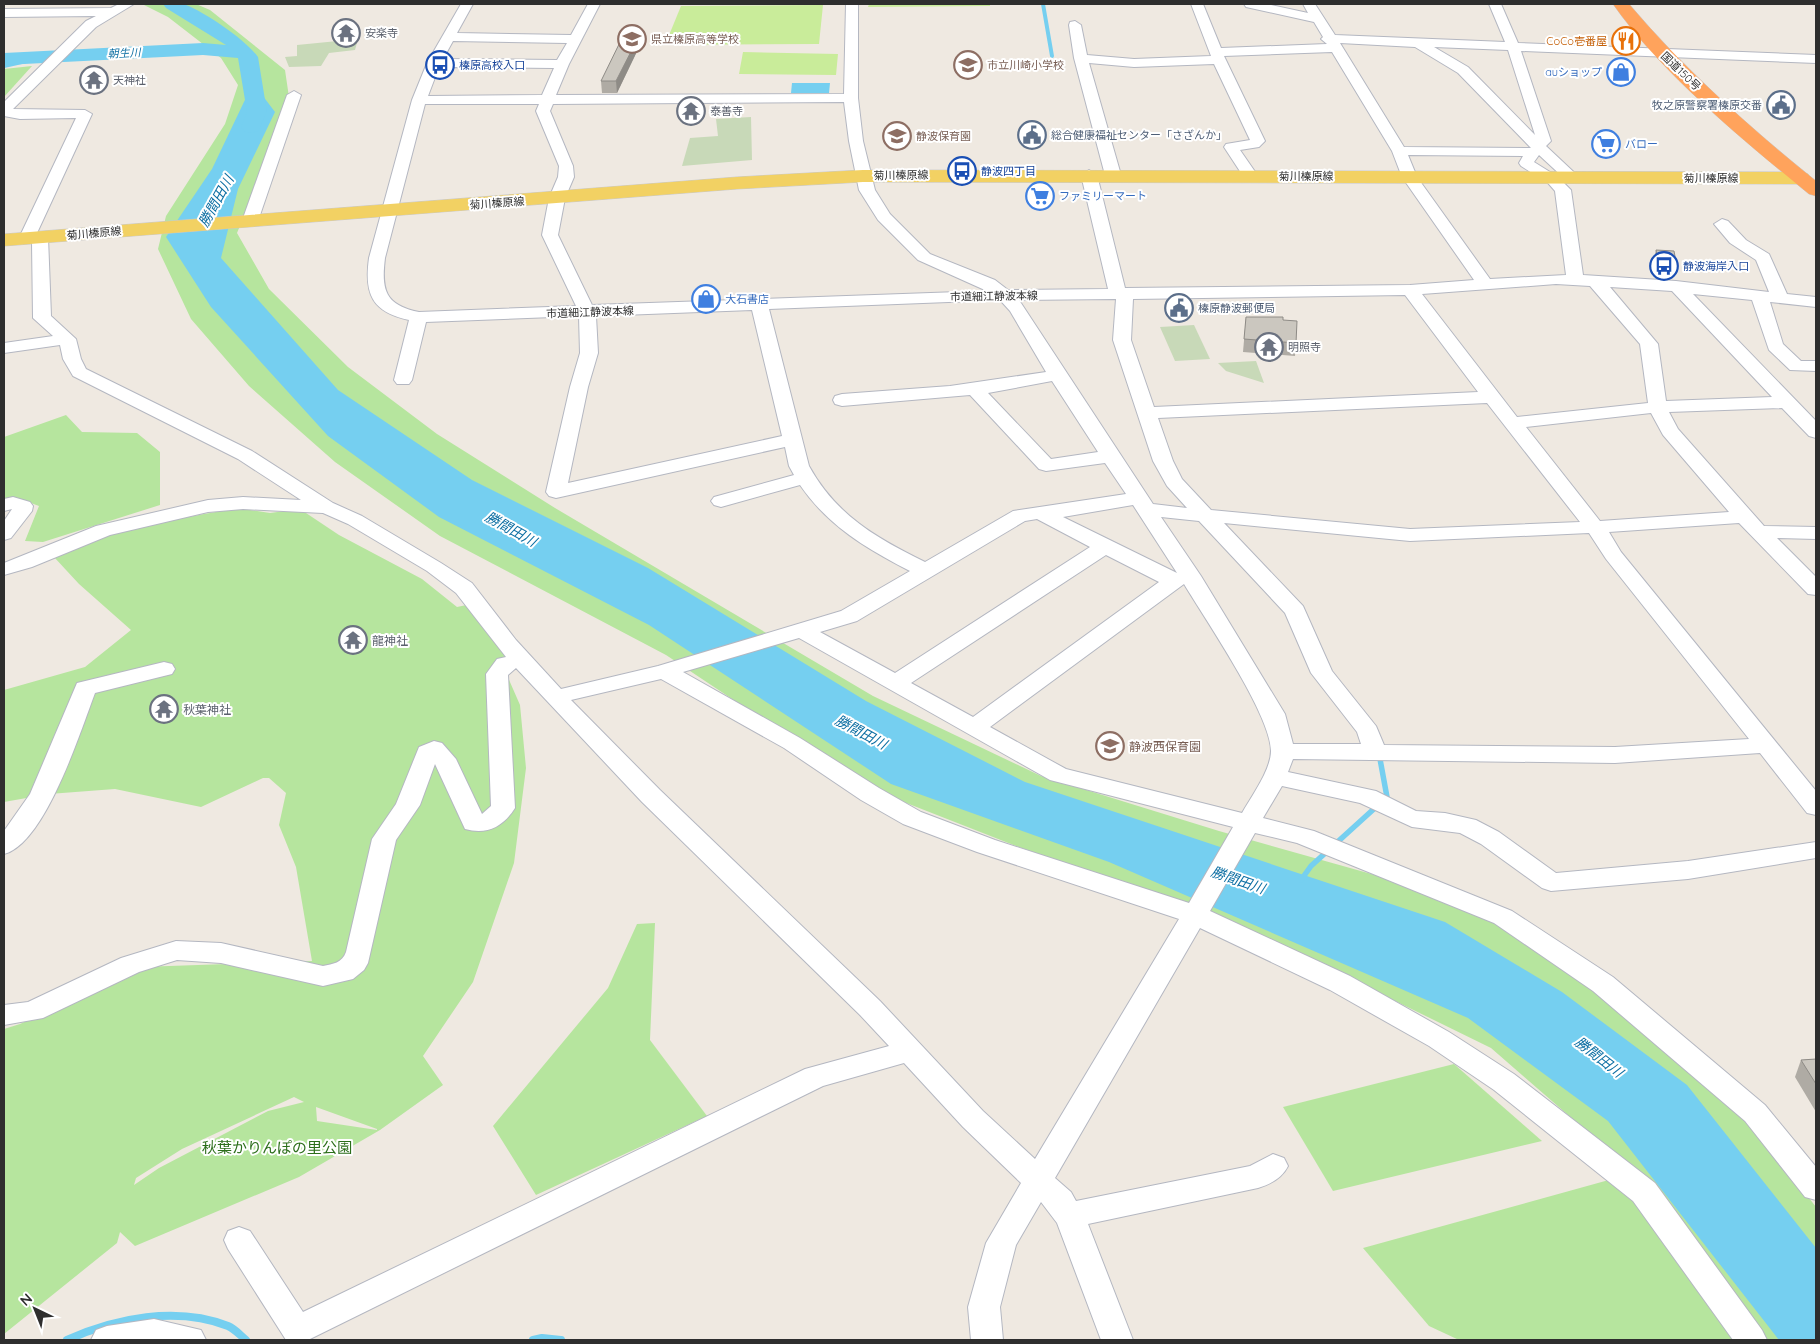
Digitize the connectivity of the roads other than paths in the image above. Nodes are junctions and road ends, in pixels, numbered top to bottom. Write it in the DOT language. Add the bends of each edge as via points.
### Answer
graph roads {
  1 [pos="467,4"];
  2 [pos="594,4"];
  3 [pos="852,4"];
  4 [pos="1197,4"];
  5 [pos="1250,4"];
  6 [pos="1308,4"];
  7 [pos="1495,4"];
  8 [pos="1621,4"];
  9 [pos="119,8"];
  10 [pos="4,13"];
  11 [pos="1318,19"];
  12 [pos="1075,24"];
  13 [pos="449,37"];
  14 [pos="576,39"];
  15 [pos="1414,41"];
  16 [pos="1331,43"];
  17 [pos="1513,46"];
  18 [pos="1662,53"];
  19 [pos="1218,56"];
  20 [pos="1081,58"];
  21 [pos="1816,59"];
  22 [pos="434,63"];
  23 [pos="562,64"];
  24 [pos="29,84"];
  25 [pos="12,86"];
  26 [pos="294,95"];
  27 [pos="851,98"];
  28 [pos="419,100"];
  29 [pos="546,100"];
  30 [pos="4,111"];
  31 [pos="1537,149"];
  32 [pos="1399,151"];
  33 [pos="1089,175"];
  34 [pos="1113,175"];
  35 [pos="863,176"];
  36 [pos="1250,176"];
  37 [pos="1410,177"];
  38 [pos="1549,177"];
  39 [pos="1571,177"];
  40 [pos="1801,178"];
  41 [pos="1816,190"];
  42 [pos="557,198"];
  43 [pos="388,211"];
  44 [pos="250,221"];
  45 [pos="1722,224"];
  46 [pos="34,238"];
  47 [pos="4,240"];
  48 [pos="1575,279"];
  49 [pos="1596,281"];
  50 [pos="1485,284"];
  51 [pos="1676,286"];
  52 [pos="1410,290"];
  53 [pos="1122,294"];
  54 [pos="1759,295"];
  55 [pos="1006,296"];
  56 [pos="1780,297"];
  57 [pos="1816,302"];
  58 [pos="760,306"];
  59 [pos="587,312"];
  60 [pos="419,317"];
  61 [pos="67,339"];
  62 [pos="4,348"];
  63 [pos="1816,366"];
  64 [pos="1057,375"];
  65 [pos="403,380"];
  66 [pos="974,388"];
  67 [pos="1492,397"];
  68 [pos="842,400"];
  69 [pos="1658,407"];
  70 [pos="1791,407"];
  71 [pos="1147,413"];
  72 [pos="1816,416"];
  73 [pos="1512,424"];
  74 [pos="1816,432"];
  75 [pos="794,439"];
  76 [pos="1112,456"];
  77 [pos="805,478"];
  78 [pos="720,501"];
  79 [pos="1144,504"];
  80 [pos="4,505"];
  81 [pos="326,507"];
  82 [pos="1037,512"];
  83 [pos="1208,516"];
  84 [pos="1744,517"];
  85 [pos="1595,527"];
  86 [pos="1761,532"];
  87 [pos="1816,533"];
  88 [pos="4,534"];
  89 [pos="1105,546"];
  90 [pos="4,569"];
  91 [pos="926,571"];
  92 [pos="1182,579"];
  93 [pos="1816,589"];
  94 [pos="799,633"];
  95 [pos="523,659"];
  96 [pos="164,669"];
  97 [pos="664,671"];
  98 [pos="894,684"];
  99 [pos="556,697"];
  100 [pos="973,728"];
  101 [pos="1768,745"];
  102 [pos="1283,751"];
  103 [pos="1374,752"];
  104 [pos="1274,777"];
  105 [pos="1816,808"];
  106 [pos="1248,822"];
  107 [pos="4,846"];
  108 [pos="1816,850"];
  109 [pos="1195,915"];
  110 [pos="4,1014"];
  111 [pos="909,1051"];
  112 [pos="1273,1166"];
  113 [pos="1038,1182"];
  114 [pos="1816,1188"];
  115 [pos="1069,1215"];
  116 [pos="239,1240"];
  117 [pos="121,1339"];
  118 [pos="190,1340"];
  119 [pos="987,1340"];
  120 [pos="1117,1340"];
  121 [pos="1751,1340"];
  1 -- 13 [label="street, 市道細江静波本線"];
  2 -- 14 [label="street"];
  3 -- 27 [label="street"];
  4 -- 19 [label="street"];
  5 -- 11 [label="street"];
  6 -- 11 [label="street"];
  7 -- 17 [label="street"];
  8 -- 18 [label="highway, 国道150号"];
  9 -- 10 [label="street"];
  9 -- 24 [label="street" via="91,24"];
  11 -- 16 [label="street"];
  12 -- 20 [label="street"];
  13 -- 14 [label="street"];
  13 -- 22 [label="street, 市道細江静波本線"];
  14 -- 23 [label="street"];
  15 -- 16 [label="street"];
  15 -- 17 [label="street"];
  15 -- 31 [label="street" via="1457,64"];
  16 -- 19 [label="street"];
  16 -- 32 [label="street"];
  17 -- 18 [label="street"];
  17 -- 31 [label="street" via="1544,141"];
  18 -- 21 [label="street"];
  18 -- 40 [label="highway, 国道150号" via="1749,136"];
  19 -- 20 [label="street" via="1134,63"];
  19 -- 36 [label="street" via="1258,141 1231,147"];
  20 -- 34 [label="street"];
  22 -- 23 [label="street"];
  22 -- 28 [label="street, 市道細江静波本線"];
  23 -- 29 [label="street"];
  24 -- 25 [label="street"];
  24 -- 30 [label="street"];
  26 -- 44 [label="street"];
  27 -- 29 [label="street"];
  27 -- 35 [label="street"];
  28 -- 29 [label="street"];
  28 -- 43 [label="street, 市道細江静波本線"];
  29 -- 42 [label="street" via="543,111 566,166 566,177"];
  30 -- 46 [label="street" via="85,114 38,211"];
  31 -- 32 [label="street"];
  31 -- 38 [label="street" via="1526,163"];
  31 -- 39 [label="street"];
  32 -- 37 [label="street"];
  33 -- 34 [label="main road, 菊川榛原線"];
  33 -- 35 [label="main road, 菊川榛原線"];
  33 -- 53 [label="street"];
  34 -- 36 [label="main road, 菊川榛原線"];
  35 -- 42 [label="main road, 菊川榛原線"];
  35 -- 55 [label="street" via="867,190 884,217 924,257 989,284"];
  36 -- 37 [label="main road, 菊川榛原線"];
  37 -- 38 [label="main road, 菊川榛原線"];
  37 -- 50 [label="street"];
  38 -- 39 [label="main road, 菊川榛原線"];
  38 -- 48 [label="street" via="1563,190"];
  39 -- 40 [label="main road, 菊川榛原線"];
  40 -- 41 [label="highway, 国道150号"];
  42 -- 43 [label="main road, 菊川榛原線"];
  42 -- 59 [label="street" via="550,235"];
  43 -- 44 [label="main road, 菊川榛原線"];
  43 -- 60 [label="street, 市道細江静波本線" via="373,279 374,288 396,312"];
  44 -- 46 [label="main road, 菊川榛原線"];
  45 -- 56 [label="street" via="1731,236 1764,257"];
  46 -- 47 [label="main road, 菊川榛原線"];
  46 -- 61 [label="street" via="42,318"];
  48 -- 49 [label="street, 市道細江静波本線"];
  48 -- 50 [label="street, 市道細江静波本線"];
  49 -- 51 [label="street, 市道細江静波本線"];
  49 -- 69 [label="street" via="1649,344"];
  50 -- 52 [label="street, 市道細江静波本線"];
  51 -- 54 [label="street, 市道細江静波本線"];
  51 -- 70 [label="street"];
  52 -- 53 [label="street, 市道細江静波本線"];
  52 -- 67 [label="street"];
  53 -- 55 [label="street, 市道細江静波本線"];
  53 -- 71 [label="street" via="1122,340"];
  54 -- 56 [label="street, 市道細江静波本線"];
  54 -- 63 [label="street" via="1775,346 1796,366"];
  55 -- 58 [label="street, 市道細江静波本線"];
  55 -- 64 [label="street" via="1017,308"];
  56 -- 57 [label="street, 市道細江静波本線"];
  58 -- 59 [label="street, 市道細江静波本線"];
  58 -- 75 [label="street"];
  59 -- 60 [label="street, 市道細江静波本線"];
  59 -- 75 [label="street" via="589,353 556,492"];
  60 -- 65 [label="street"];
  61 -- 62 [label="street"];
  61 -- 81 [label="street" via="79,372 246,455"];
  64 -- 66 [label="street" via="1016,384"];
  64 -- 76 [label="street"];
  66 -- 68 [label="street"];
  66 -- 76 [label="street" via="1046,464"];
  67 -- 71 [label="street"];
  67 -- 73 [label="street"];
  69 -- 70 [label="street"];
  69 -- 73 [label="street"];
  69 -- 84 [label="street" via="1670,431"];
  70 -- 72 [label="street"];
  70 -- 74 [label="street"];
  71 -- 83 [label="street" via="1163,461 1174,482"];
  73 -- 85 [label="street"];
  75 -- 77 [label="street" via="799,466"];
  76 -- 79 [label="street"];
  77 -- 78 [label="street"];
  77 -- 91 [label="street" via="842,522 868,542"];
  79 -- 82 [label="street"];
  79 -- 83 [label="street"];
  79 -- 92 [label="street"];
  80 -- 88 [label="street" via="23,506"];
  81 -- 90 [label="street" via="243,503 208,506 103,530"];
  81 -- 95 [label="street" via="355,520 464,588 508,645"];
  82 -- 89 [label="street"];
  82 -- 91 [label="street" via="1020,515"];
  83 -- 85 [label="street" via="1410,536"];
  83 -- 103 [label="street" via="1295,611 1322,673 1368,731"];
  84 -- 85 [label="street"];
  84 -- 86 [label="street"];
  85 -- 101 [label="street" via="1674,632"];
  86 -- 87 [label="street"];
  86 -- 93 [label="street"];
  89 -- 92 [label="street"];
  89 -- 98 [label="street"];
  91 -- 94 [label="street" via="849,616"];
  92 -- 100 [label="street"];
  92 -- 102 [label="street" via="1273,714"];
  94 -- 97 [label="street"];
  94 -- 98 [label="street"];
  95 -- 99 [label="street"];
  95 -- 110 [label="street" via="505,664 496,674 503,808 487,823 474,823 444,759 434,748 426,752 408,805 384,839 359,952 355,963 343,972 323,976 221,953 176,950 130,965 33,1011"];
  96 -- 107 [label="street" via="85,688 50,777 33,810"];
  97 -- 99 [label="street"];
  97 -- 109 [label="street" via="792,743 912,818"];
  98 -- 100 [label="street"];
  99 -- 111 [label="street" via="651,796 870,1008"];
  100 -- 106 [label="street" via="1058,775"];
  101 -- 103 [label="street" via="1615,755"];
  101 -- 105 [label="street"];
  102 -- 103 [label="street"];
  102 -- 104 [label="street"];
  104 -- 106 [label="street"];
  104 -- 108 [label="street" via="1369,798 1412,819 1467,826 1490,838 1551,882 1688,870"];
  106 -- 109 [label="street"];
  106 -- 114 [label="street" via="1319,843 1503,917 1604,984 1755,1113"];
  109 -- 113 [label="street"];
  109 -- 121 [label="street" via="1340,983 1439,1039 1504,1082 1644,1192"];
  111 -- 113 [label="street"];
  111 -- 116 [label="street" via="815,1077 297,1330"];
  112 -- 115 [label="street" via="1258,1176"];
  113 -- 115 [label="street" via="1060,1201"];
  113 -- 119 [label="street" via="1001,1243 984,1307"];
  115 -- 120 [label="street"];
  117 -- 118 [label="street" via="154,1333"];
}
